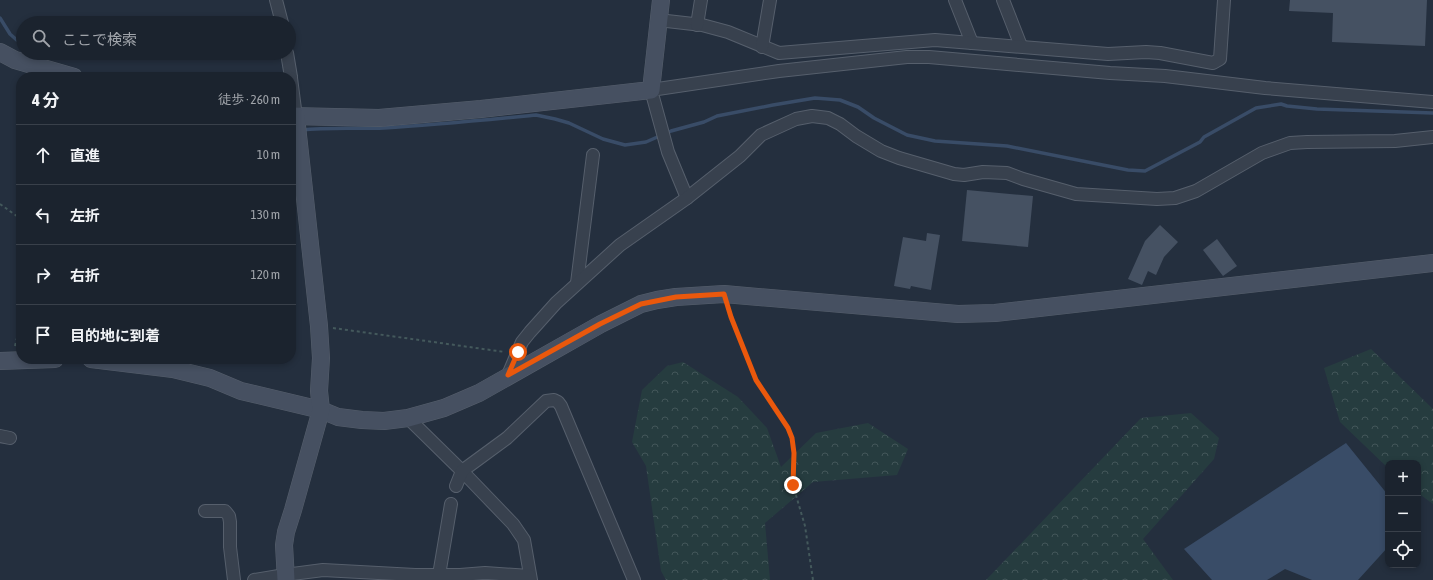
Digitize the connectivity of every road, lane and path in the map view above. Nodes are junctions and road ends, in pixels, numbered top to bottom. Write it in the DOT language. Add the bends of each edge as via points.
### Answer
graph roads {
  1 [pos="276,0"];
  2 [pos="661,0"];
  3 [pos="701,0"];
  4 [pos="770,0"];
  5 [pos="955,0"];
  6 [pos="1003,0"];
  7 [pos="1224,0"];
  8 [pos="280,16"];
  9 [pos="658,20"];
  10 [pos="698,25"];
  11 [pos="972,43"];
  12 [pos="1022,46"];
  13 [pos="762,47"];
  14 [pos="0,52"];
  15 [pos="288,60"];
  16 [pos="56,72"];
  17 [pos="290,72"];
  18 [pos="652,90"];
  19 [pos="1433,102"];
  20 [pos="296,122"];
  21 [pos="1433,137"];
  22 [pos="593,154"];
  23 [pos="687,198"];
  24 [pos="0,204"];
  25 [pos="16,215"];
  26 [pos="1433,263"];
  27 [pos="577,283"];
  28 [pos="724,294"];
  29 [pos="319,326"];
  30 [pos="16,335"];
  31 [pos="518,352"];
  32 [pos="6,361"];
  33 [pos="16,361"];
  34 [pos="132,364"];
  35 [pos="508,375"];
  36 [pos="320,410"];
  37 [pos="408,418"];
  38 [pos="462,471"];
  39 [pos="456,486"];
  40 [pos="451,504"];
  41 [pos="205,511"];
  42 [pos="439,575"];
  43 [pos="285,577"];
  44 [pos="384,577"];
  45 [pos="530,578"];
  46 [pos="234,580"];
  47 [pos="254,580"];
  48 [pos="634,580"];
  49 [pos="813,580"];
  1 -- 8 [label="street"];
  2 -- 9 [label="street"];
  3 -- 10 [label="street"];
  4 -- 13 [label="street"];
  5 -- 11 [label="street"];
  6 -- 12 [label="street"];
  7 -- 12 [label="street" via="1220,59 1213,63 1160,53 1108,54"];
  9 -- 10 [label="street"];
  9 -- 18 [label="street"];
  10 -- 13 [label="street" via="728,32"];
  11 -- 12 [label="street"];
  11 -- 13 [label="street" via="935,40 779,53"];
  14 -- 16 [label="street" via="15,60"];
  15 -- 17 [label="street"];
  18 -- 19 [label="street" via="787,70 906,57 929,57 1165,76 1265,88"];
  18 -- 20 [label="street" via="481,109"];
  18 -- 23 [label="street" via="666,146"];
  20 -- 29 [label="street"];
  21 -- 23 [label="street" via="1394,141 1290,143 1262,153 1196,191 1175,198 1157,199 1076,194 1007,173 954,174 881,151 840,124 828,118 812,116 796,119 761,135 740,156"];
  22 -- 27 [label="street"];
  23 -- 27 [label="street" via="620,245"];
  24 -- 25 [label="path"];
  26 -- 28 [label="street" via="994,313 958,314"];
  27 -- 31 [label="street" via="530,332"];
  28 -- 35 [label="street" via="676,297 641,304"];
  28 -- 49 [label="path" via="756,380 792,438 793,485 805,526"];
  29 -- 31 [label="path"];
  29 -- 36 [label="street"];
  30 -- 32 [label="path"];
  31 -- 35 [label="street"];
  32 -- 33 [label="street"];
  34 -- 36 [label="street" via="173,369 210,378 241,391"];
  35 -- 37 [label="street" via="444,408"];
  36 -- 37 [label="street" via="338,417 362,420"];
  36 -- 43 [label="street" via="286,532"];
  37 -- 38 [label="street"];
  38 -- 39 [label="street"];
  38 -- 45 [label="street" via="513,524 524,540"];
  38 -- 48 [label="street" via="507,438 546,401 558,402"];
  40 -- 42 [label="street"];
  41 -- 46 [label="street" via="225,512 229,516"];
  42 -- 44 [label="street"];
  42 -- 45 [label="street" via="485,573"];
  43 -- 44 [label="street" via="323,570"];
  43 -- 47 [label="street"];
}
